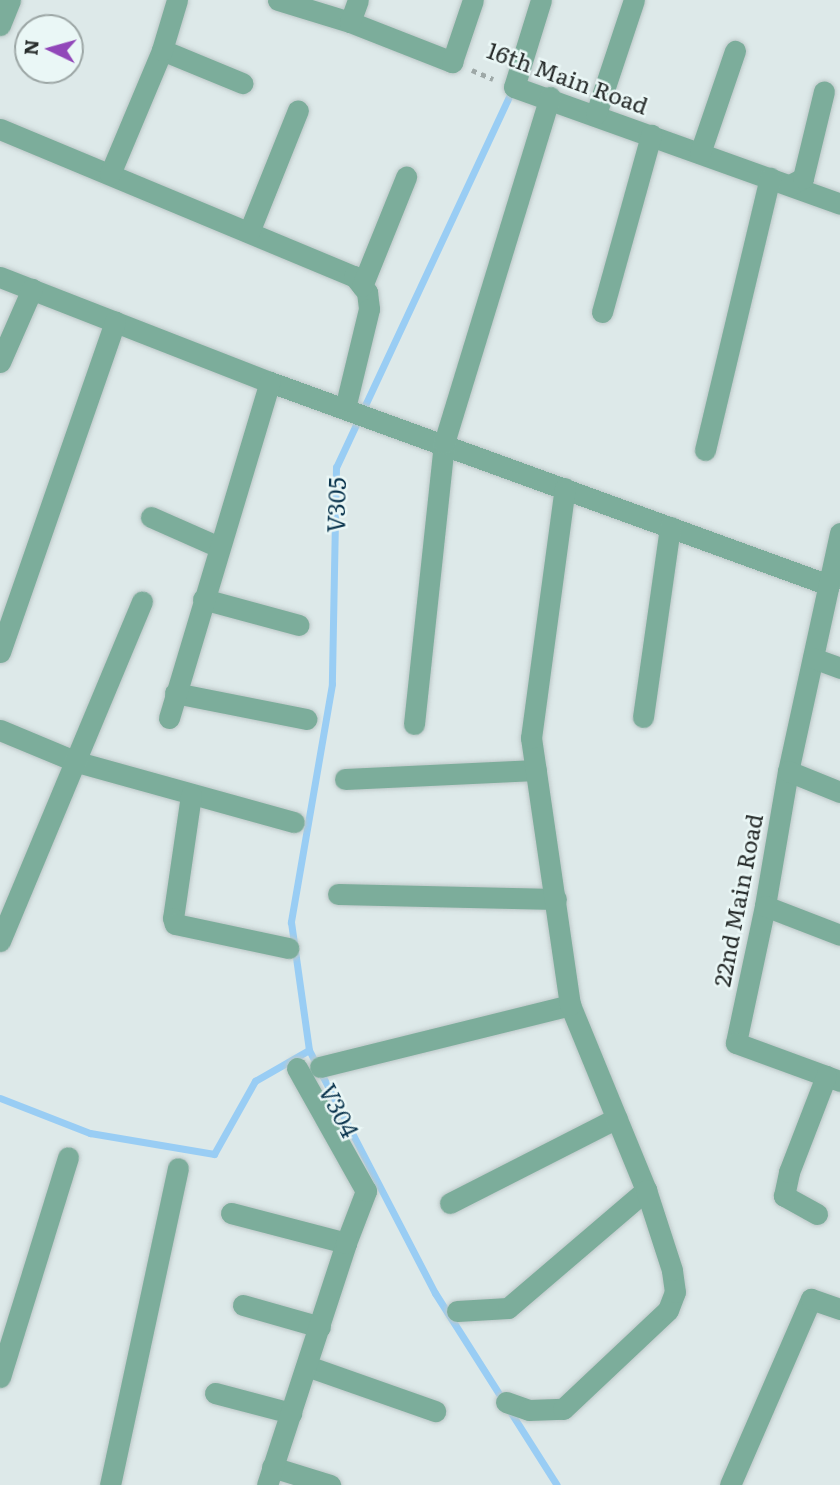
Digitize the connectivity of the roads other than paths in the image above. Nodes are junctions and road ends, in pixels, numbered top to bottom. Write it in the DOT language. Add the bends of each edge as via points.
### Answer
graph roads {
  1 [pos="10,0"];
  2 [pos="177,0"];
  3 [pos="278,0"];
  4 [pos="358,0"];
  5 [pos="473,0"];
  6 [pos="541,0"];
  7 [pos="634,0"];
  8 [pos="350,22"];
  9 [pos="0,25"];
  10 [pos="162,50"];
  11 [pos="735,51"];
  12 [pos="242,83"];
  13 [pos="824,91"];
  14 [pos="550,97"];
  15 [pos="298,110"];
  16 [pos="596,114"];
  17 [pos="0,129"];
  18 [pos="651,135"];
  19 [pos="700,153"];
  20 [pos="110,174"];
  21 [pos="406,177"];
  22 [pos="769,178"];
  23 [pos="790,185"];
  24 [pos="840,204"];
  25 [pos="249,232"];
  26 [pos="0,277"];
  27 [pos="362,286"];
  28 [pos="32,289"];
  29 [pos="603,312"];
  30 [pos="115,321"];
  31 [pos="0,362"];
  32 [pos="270,382"];
  33 [pos="347,409"];
  34 [pos="444,443"];
  35 [pos="705,450"];
  36 [pos="565,488"];
  37 [pos="150,517"];
  38 [pos="670,527"];
  39 [pos="840,533"];
  40 [pos="219,547"];
  41 [pos="829,585"];
  42 [pos="204,599"];
  43 [pos="142,602"];
  44 [pos="299,625"];
  45 [pos="0,652"];
  46 [pos="813,658"];
  47 [pos="840,668"];
  48 [pos="175,693"];
  49 [pos="643,717"];
  50 [pos="169,718"];
  51 [pos="306,719"];
  52 [pos="414,724"];
  53 [pos="0,730"];
  54 [pos="77,762"];
  55 [pos="536,769"];
  56 [pos="788,771"];
  57 [pos="345,779"];
  58 [pos="840,792"];
  59 [pos="191,795"];
  60 [pos="294,822"];
  61 [pos="338,894"];
  62 [pos="556,899"];
  63 [pos="765,905"];
  64 [pos="840,935"];
  65 [pos="0,941"];
  66 [pos="288,948"];
  67 [pos="570,1005"];
  68 [pos="320,1067"];
  69 [pos="297,1068"];
  70 [pos="833,1078"];
  71 [pos="617,1118"];
  72 [pos="68,1157"];
  73 [pos="178,1168"];
  74 [pos="646,1190"];
  75 [pos="450,1203"];
  76 [pos="231,1213"];
  77 [pos="817,1213"];
  78 [pos="346,1243"];
  79 [pos="243,1305"];
  80 [pos="840,1309"];
  81 [pos="457,1311"];
  82 [pos="320,1327"];
  83 [pos="307,1366"];
  84 [pos="0,1377"];
  85 [pos="215,1393"];
  86 [pos="506,1402"];
  87 [pos="435,1411"];
  88 [pos="291,1413"];
  89 [pos="270,1476"];
  90 [pos="110,1485"];
  91 [pos="330,1485"];
  92 [pos="730,1485"];
  1 -- 9 [label="street"];
  2 -- 10 [label="street"];
  3 -- 8 [label="street, 16th Main Road"];
  4 -- 8 [label="street"];
  5 -- 8 [label="street, 16th Main Road" via="452,62"];
  6 -- 14 [label="street, 16th Main Road" via="514,87"];
  7 -- 16 [label="street"];
  10 -- 12 [label="street"];
  10 -- 20 [label="street"];
  11 -- 19 [label="street"];
  13 -- 23 [label="street" via="803,178"];
  14 -- 16 [label="street, 16th Main Road"];
  14 -- 34 [label="street"];
  15 -- 25 [label="street"];
  16 -- 18 [label="street, 16th Main Road"];
  17 -- 20 [label="street"];
  18 -- 19 [label="street, 16th Main Road"];
  18 -- 29 [label="street"];
  19 -- 22 [label="street, 16th Main Road"];
  20 -- 25 [label="street"];
  21 -- 27 [label="street"];
  22 -- 23 [label="street, 16th Main Road"];
  22 -- 35 [label="street"];
  23 -- 24 [label="street, 16th Main Road"];
  25 -- 27 [label="street" via="354,276"];
  26 -- 28 [label="street"];
  27 -- 33 [label="street" via="369,309"];
  28 -- 30 [label="street"];
  28 -- 31 [label="street"];
  30 -- 32 [label="street"];
  30 -- 45 [label="street"];
  32 -- 33 [label="street"];
  32 -- 40 [label="street"];
  33 -- 34 [label="street"];
  34 -- 36 [label="street"];
  34 -- 52 [label="street"];
  36 -- 38 [label="street"];
  36 -- 55 [label="street" via="531,738"];
  37 -- 40 [label="street"];
  38 -- 41 [label="street"];
  38 -- 49 [label="street"];
  39 -- 41 [label="street, 22nd Main Road"];
  40 -- 42 [label="street"];
  41 -- 46 [label="street, 22nd Main Road"];
  42 -- 44 [label="street"];
  42 -- 48 [label="street"];
  43 -- 54 [label="street"];
  46 -- 47 [label="street"];
  46 -- 56 [label="street, 22nd Main Road"];
  48 -- 50 [label="street"];
  48 -- 51 [label="street"];
  53 -- 54 [label="street"];
  54 -- 59 [label="street"];
  54 -- 65 [label="street"];
  55 -- 57 [label="street"];
  55 -- 62 [label="street"];
  56 -- 58 [label="street"];
  56 -- 63 [label="street, 22nd Main Road"];
  59 -- 60 [label="street"];
  59 -- 66 [label="street" via="175,924"];
  61 -- 62 [label="street"];
  62 -- 67 [label="street"];
  63 -- 64 [label="street"];
  63 -- 70 [label="street, 22nd Main Road" via="736,1043"];
  67 -- 68 [label="street"];
  67 -- 71 [label="street"];
  69 -- 78 [label="street" via="366,1191"];
  70 -- 77 [label="street" via="789,1172 784,1196"];
  71 -- 74 [label="street"];
  71 -- 75 [label="street"];
  72 -- 84 [label="street"];
  73 -- 90 [label="street"];
  74 -- 81 [label="street" via="508,1308"];
  74 -- 86 [label="street" via="672,1270 675,1292 668,1310 563,1409 528,1410"];
  76 -- 78 [label="street"];
  78 -- 82 [label="street"];
  79 -- 82 [label="street"];
  80 -- 92 [label="street" via="811,1299"];
  82 -- 83 [label="street"];
  83 -- 87 [label="street"];
  83 -- 88 [label="street"];
  85 -- 88 [label="street"];
  88 -- 89 [label="street"];
  89 -- 91 [label="street"];
}
